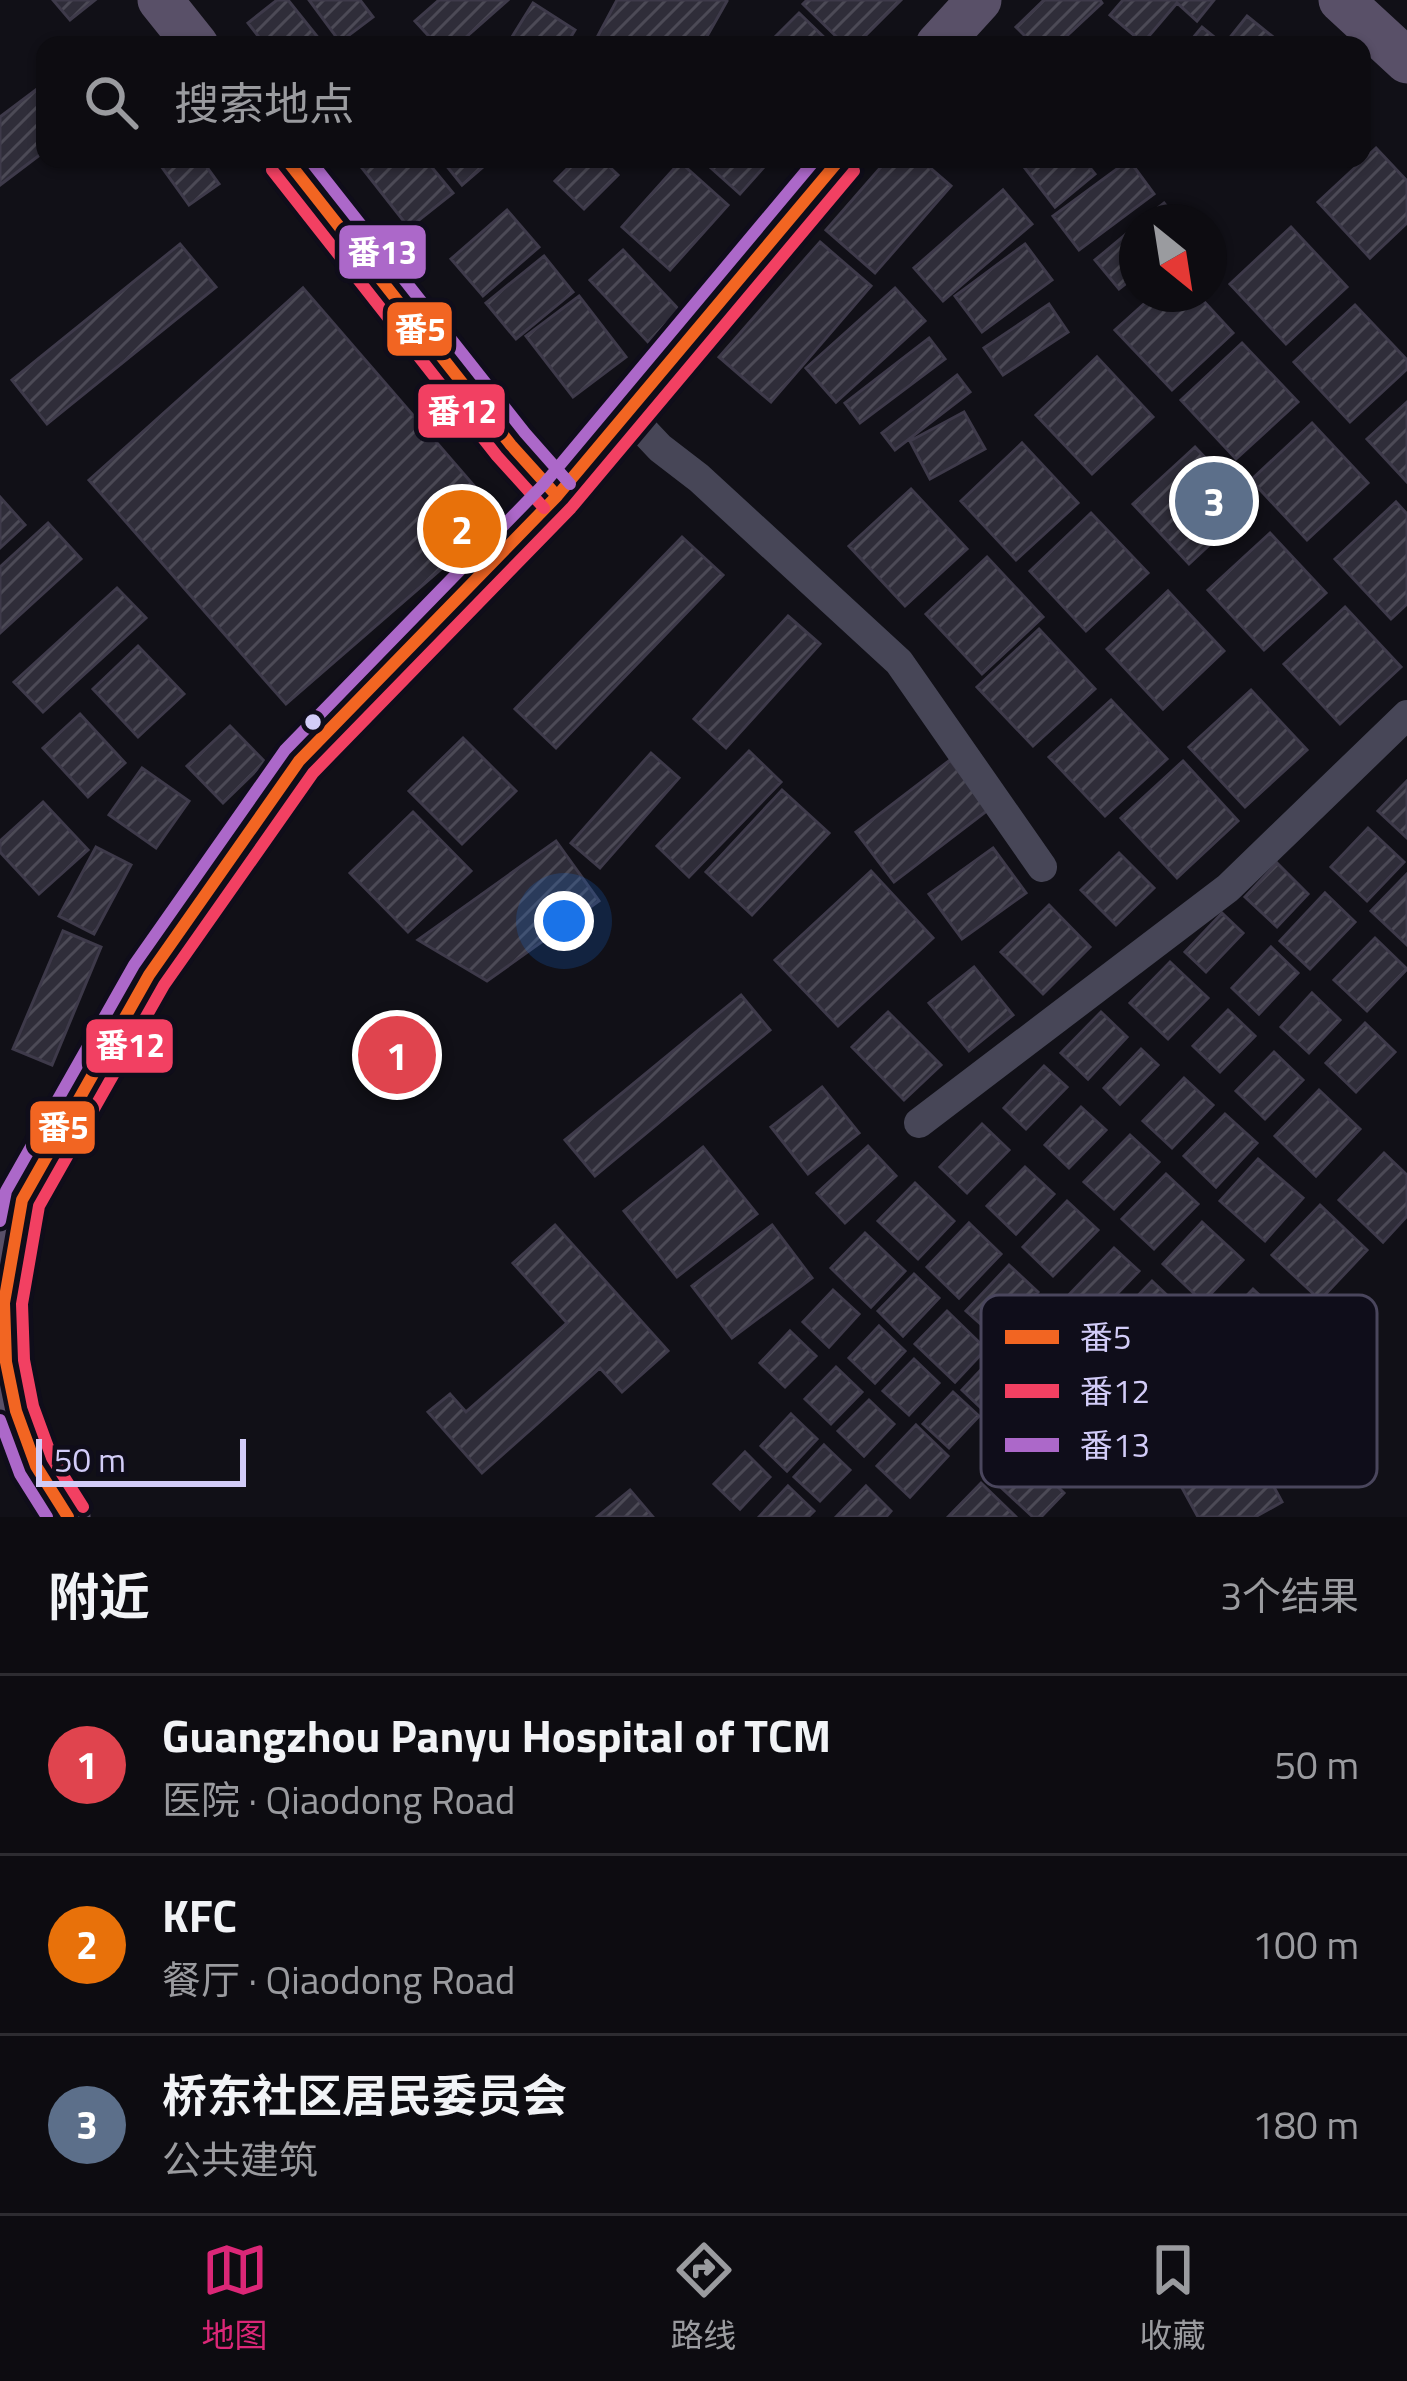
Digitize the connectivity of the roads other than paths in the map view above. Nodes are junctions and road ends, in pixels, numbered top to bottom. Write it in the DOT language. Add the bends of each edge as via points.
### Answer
graph roads {
  1 [pos="160,0"];
  2 [pos="979,0"];
  3 [pos="1341,0"];
  4 [pos="189,36"];
  5 [pos="946,36"];
  6 [pos="1407,62"];
  7 [pos="293,168"];
  8 [pos="832,168"];
  9 [pos="627,412"];
  10 [pos="557,496"];
  11 [pos="1407,715"];
  12 [pos="1042,867"];
  13 [pos="919,1123"];
  14 [pos="7,1214"];
  15 [pos="0,1450"];
  16 [pos="64,1517"];
  1 -- 4 [label="main road"];
  2 -- 5 [label="main road"];
  3 -- 6 [label="main road"];
  7 -- 10 [label="main road"];
  8 -- 9 [label="main road"];
  9 -- 10 [label="main road"];
  9 -- 12 [label="street" via="899,662"];
  10 -- 14 [label="main road" via="299,760 149,975"];
  11 -- 13 [label="street" via="1228,888"];
  14 -- 16 [label="main road" via="6,1362 36,1466"];
  15 -- 16 [label="main road"];
}
